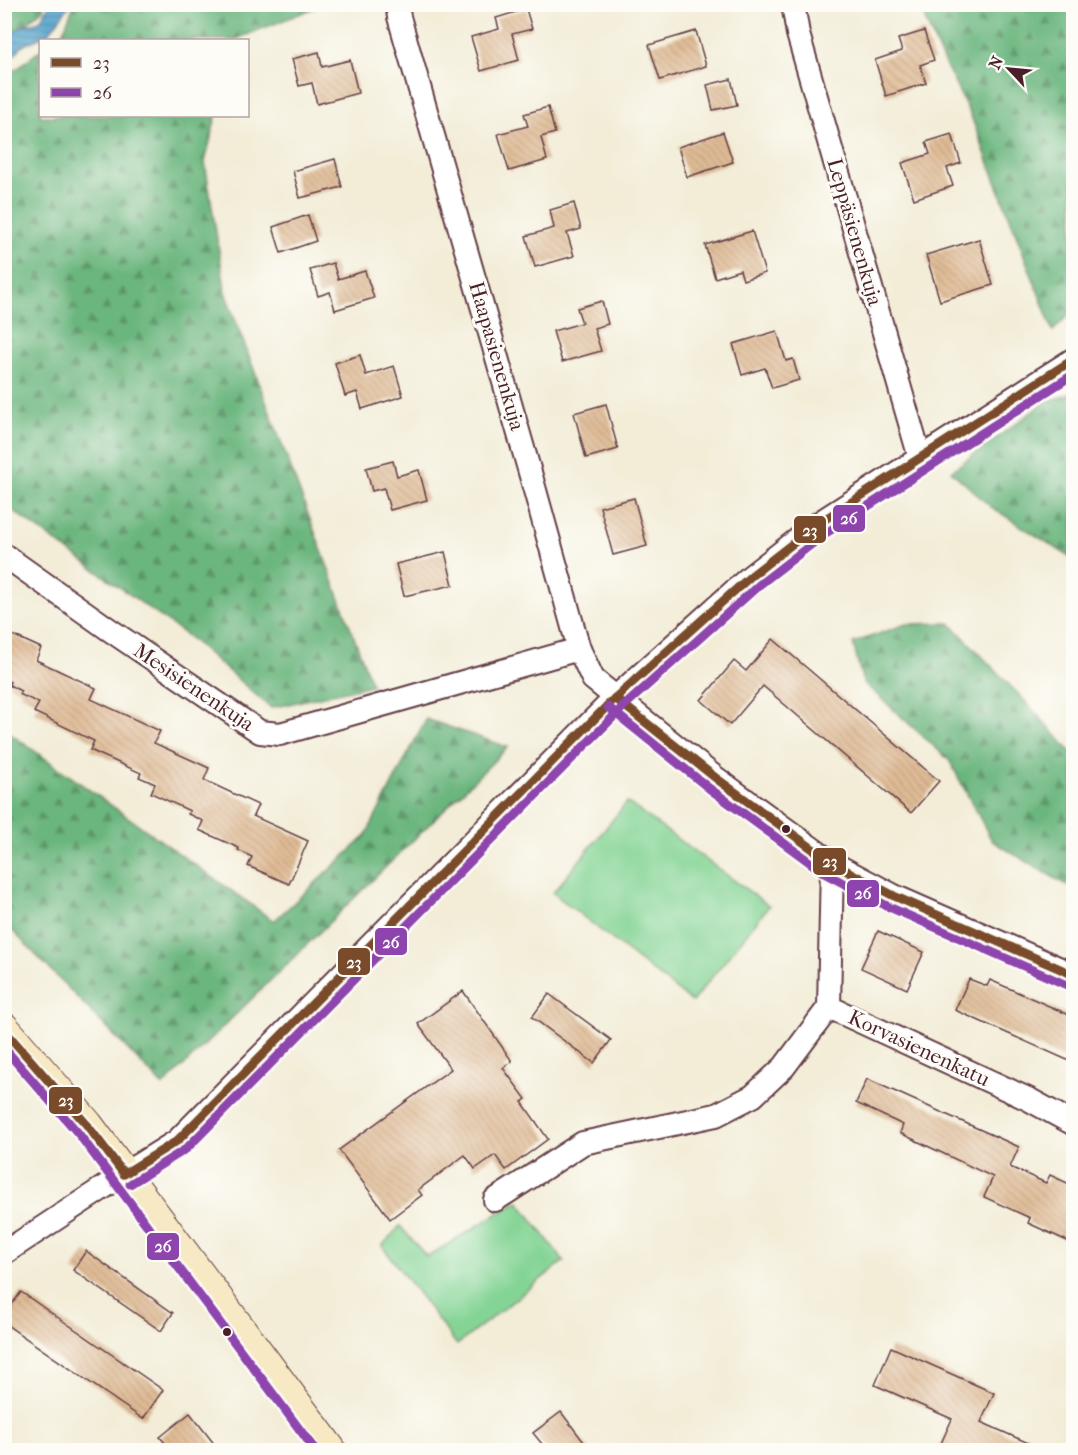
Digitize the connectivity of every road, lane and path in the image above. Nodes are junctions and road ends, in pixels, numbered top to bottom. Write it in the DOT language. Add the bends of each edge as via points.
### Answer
graph roads {
  1 [pos="398,4"];
  2 [pos="793,4"];
  3 [pos="1074,359"];
  4 [pos="920,458"];
  5 [pos="4,555"];
  6 [pos="579,649"];
  7 [pos="615,698"];
  8 [pos="832,863"];
  9 [pos="1074,975"];
  10 [pos="829,1007"];
  11 [pos="4,1029"];
  12 [pos="1074,1124"];
  13 [pos="124,1174"];
  14 [pos="495,1200"];
  15 [pos="4,1253"];
  16 [pos="330,1450"];
  1 -- 6 [label="street, Haapasienenkuja"];
  2 -- 4 [label="street, Leppäsienenkuja"];
  3 -- 4 [label="street"];
  4 -- 7 [label="street" via="819,523 751,576"];
  5 -- 6 [label="street, Mesisienenkuja" via="260,732 280,734"];
  6 -- 7 [label="street, Haapasienenkuja" via="593,679"];
  7 -- 8 [label="street, Haapasienenkuja"];
  7 -- 13 [label="street" via="177,1141"];
  8 -- 9 [label="street, Haapasienenkuja" via="894,896"];
  8 -- 10 [label="street, Korvasienenkatu"];
  10 -- 12 [label="street, Korvasienenkatu"];
  10 -- 14 [label="street" via="784,1067 753,1096 716,1115 583,1143"];
  11 -- 13 [label="street"];
  13 -- 15 [label="street"];
  13 -- 16 [label="street"];
}
